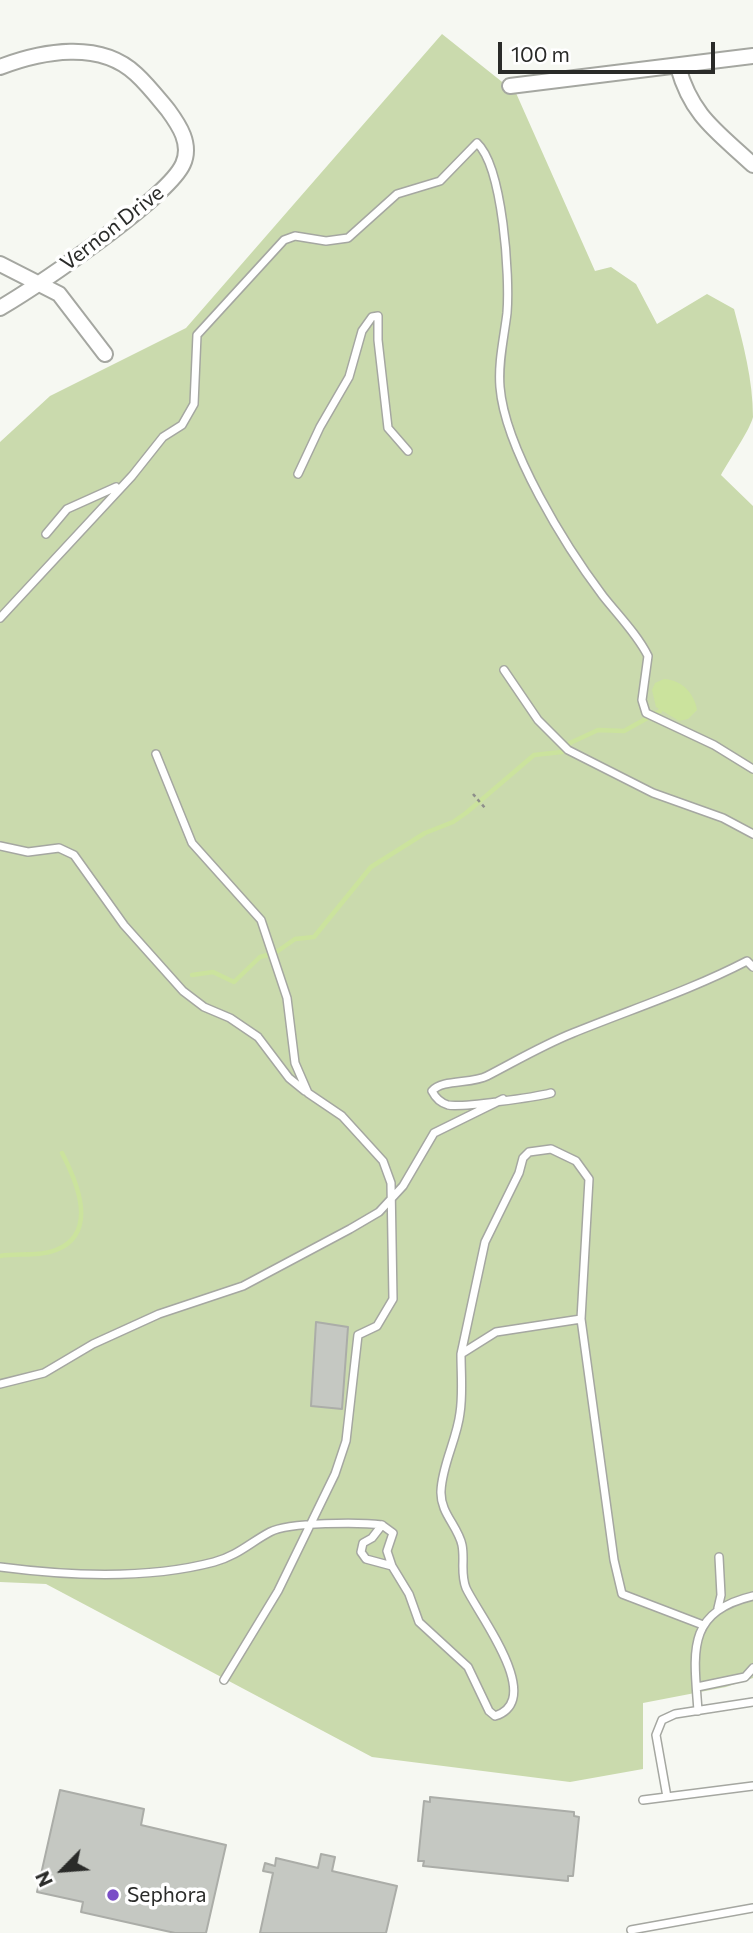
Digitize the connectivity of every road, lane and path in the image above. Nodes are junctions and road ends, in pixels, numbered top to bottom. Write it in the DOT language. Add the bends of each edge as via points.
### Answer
graph roads {
  1 [pos="753,56"];
  2 [pos="0,67"];
  3 [pos="678,67"];
  4 [pos="510,86"];
  5 [pos="753,165"];
  6 [pos="0,264"];
  7 [pos="37,285"];
  8 [pos="0,308"];
  9 [pos="105,354"];
  10 [pos="408,451"];
  11 [pos="298,474"];
  12 [pos="123,483"];
  13 [pos="46,534"];
  14 [pos="0,618"];
  15 [pos="504,670"];
  16 [pos="156,754"];
  17 [pos="753,769"];
  18 [pos="473,794"];
  19 [pos="485,808"];
  20 [pos="753,834"];
  21 [pos="0,846"];
  22 [pos="753,967"];
  23 [pos="308,1093"];
  24 [pos="551,1093"];
  25 [pos="503,1099"];
  26 [pos="391,1199"];
  27 [pos="580,1319"];
  28 [pos="461,1354"];
  29 [pos="0,1384"];
  30 [pos="382,1525"];
  31 [pos="307,1526"];
  32 [pos="719,1557"];
  33 [pos="393,1566"];
  34 [pos="0,1567"];
  35 [pos="753,1596"];
  36 [pos="718,1608"];
  37 [pos="703,1625"];
  38 [pos="753,1668"];
  39 [pos="224,1680"];
  40 [pos="697,1687"];
  41 [pos="753,1702"];
  42 [pos="698,1710"];
  43 [pos="753,1786"];
  44 [pos="667,1797"];
  45 [pos="643,1800"];
  46 [pos="753,1908"];
  47 [pos="631,1930"];
  1 -- 3 [label="street"];
  2 -- 7 [label="street, Vernon Drive" via="61,52 110,60 136,73 176,121 185,139 183,165 172,180"];
  3 -- 4 [label="street"];
  3 -- 5 [label="street" via="702,118"];
  6 -- 7 [label="street"];
  7 -- 8 [label="street, Vernon Drive"];
  7 -- 9 [label="street" via="59,294"];
  10 -- 11 [label="lane" via="388,428 379,316 372,317 362,331 349,377"];
  12 -- 13 [label="lane" via="67,509"];
  12 -- 14 [label="lane"];
  12 -- 17 [label="lane" via="188,416 194,404 197,335 284,240 295,236 326,241 348,238 397,194 440,181 477,143 485,150 493,173 502,232 507,310 500,388 514,438 561,537 648,656 642,700 646,713"];
  15 -- 20 [label="lane" via="538,720 568,750 653,793"];
  16 -- 23 [label="lane" via="192,843 261,920 287,998 295,1063"];
  18 -- 19 [label="path"];
  21 -- 23 [label="lane" via="28,852 59,848 74,855 124,925 183,991 246,1027 289,1078"];
  22 -- 25 [label="lane" via="747,961 636,1011 574,1032 486,1077 432,1091 446,1105"];
  23 -- 26 [label="lane" via="342,1116 383,1161"];
  24 -- 25 [label="lane" via="526,1100"];
  25 -- 26 [label="lane" via="434,1133"];
  26 -- 29 [label="lane" via="379,1212 243,1286 159,1314 44,1373"];
  26 -- 31 [label="lane" via="393,1298 377,1326 358,1335 346,1441 335,1474"];
  27 -- 28 [label="lane" via="496,1332"];
  27 -- 28 [label="lane" via="589,1179 576,1161 551,1149 529,1152 485,1242"];
  27 -- 37 [label="lane" via="622,1594"];
  28 -- 33 [label="lane" via="460,1414 441,1490 444,1509 462,1546 466,1588 491,1628 514,1686 506,1712 495,1716 489,1711 468,1667 419,1622"];
  30 -- 31 [label="lane"];
  30 -- 33 [label="lane" via="393,1533 387,1551"];
  30 -- 33 [label="lane" via="363,1543 361,1552 366,1559"];
  31 -- 34 [label="lane" via="270,1532 239,1554 213,1562 159,1571 111,1574"];
  31 -- 39 [label="lane" via="278,1591"];
  32 -- 36 [label="lane"];
  35 -- 36 [label="lane"];
  36 -- 37 [label="lane"];
  37 -- 40 [label="lane" via="696,1641"];
  38 -- 40 [label="lane" via="745,1677"];
  40 -- 42 [label="lane"];
  41 -- 42 [label="lane"];
  42 -- 44 [label="lane" via="676,1714 659,1725 656,1735"];
  43 -- 44 [label="lane"];
  44 -- 45 [label="lane"];
  46 -- 47 [label="lane"];
}
